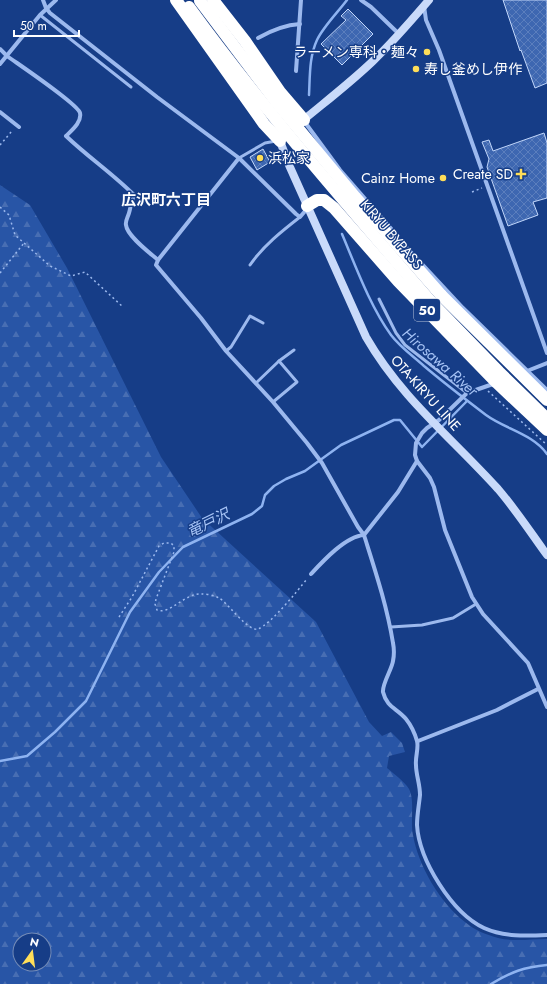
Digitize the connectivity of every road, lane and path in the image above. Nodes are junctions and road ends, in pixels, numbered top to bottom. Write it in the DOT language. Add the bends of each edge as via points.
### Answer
graph roads {
  1 [pos="43,0"];
  2 [pos="56,0"];
  3 [pos="176,0"];
  4 [pos="213,0"];
  5 [pos="301,0"];
  6 [pos="361,0"];
  7 [pos="193,2"];
  8 [pos="426,3"];
  9 [pos="46,8"];
  10 [pos="40,15"];
  11 [pos="300,24"];
  12 [pos="399,34"];
  13 [pos="258,38"];
  14 [pos="0,49"];
  15 [pos="7,56"];
  16 [pos="0,64"];
  17 [pos="296,71"];
  18 [pos="131,87"];
  19 [pos="0,112"];
  20 [pos="304,120"];
  21 [pos="19,126"];
  22 [pos="12,131"];
  23 [pos="280,141"];
  24 [pos="0,145"];
  25 [pos="239,158"];
  26 [pos="484,188"];
  27 [pos="472,192"];
  28 [pos="307,206"];
  29 [pos="1,208"];
  30 [pos="0,211"];
  31 [pos="300,218"];
  32 [pos="398,237"];
  33 [pos="24,242"];
  34 [pos="403,243"];
  35 [pos="158,260"];
  36 [pos="250,265"];
  37 [pos="0,273"];
  38 [pos="379,298"];
  39 [pos="436,299"];
  40 [pos="123,307"];
  41 [pos="263,323"];
  42 [pos="294,350"];
  43 [pos="226,351"];
  44 [pos="547,353"];
  45 [pos="279,361"];
  46 [pos="547,363"];
  47 [pos="526,371"];
  48 [pos="500,382"];
  49 [pos="256,383"];
  50 [pos="484,388"];
  51 [pos="547,390"];
  52 [pos="466,393"];
  53 [pos="547,400"];
  54 [pos="273,402"];
  55 [pos="547,419"];
  56 [pos="434,423"];
  57 [pos="547,430"];
  58 [pos="547,445"];
  59 [pos="417,461"];
  60 [pos="364,535"];
  61 [pos="547,555"];
  62 [pos="311,574"];
  63 [pos="476,604"];
  64 [pos="119,617"];
  65 [pos="391,627"];
  66 [pos="538,689"];
  67 [pos="547,707"];
  68 [pos="418,741"];
  69 [pos="547,935"];
  1 -- 9 [label="street"];
  2 -- 9 [label="street"];
  3 -- 23 [label="highway" via="264,124"];
  4 -- 20 [label="highway" via="280,92"];
  5 -- 11 [label="street"];
  6 -- 12 [label="street"];
  7 -- 39 [label="highway, KIRYU BYPASS / 50, bridge" via="224,54 268,111"];
  8 -- 12 [label="main road"];
  8 -- 44 [label="street" via="426,20"];
  9 -- 10 [label="street"];
  9 -- 25 [label="street" via="157,97"];
  10 -- 15 [label="street"];
  10 -- 18 [label="lane"];
  11 -- 13 [label="street" via="287,25"];
  11 -- 17 [label="street"];
  12 -- 20 [label="main road" via="373,61"];
  14 -- 15 [label="street"];
  15 -- 16 [label="street"];
  15 -- 35 [label="street" via="79,109 79,122 66,136 134,195 126,221 127,229"];
  19 -- 21 [label="street"];
  20 -- 23 [label="main road"];
  20 -- 32 [label="street" via="340,170"];
  22 -- 24 [label="path"];
  23 -- 25 [label="lane" via="265,143"];
  23 -- 28 [label="main road, OTA-KIRYU LINE"];
  25 -- 31 [label="street"];
  25 -- 35 [label="street"];
  26 -- 27 [label="path"];
  28 -- 31 [label="street"];
  28 -- 48 [label="highway, 50" via="317,200 324,200 334,208 398,281"];
  28 -- 56 [label="main road, OTA-KIRYU LINE" via="378,358 407,396"];
  29 -- 30 [label="path"];
  29 -- 33 [label="path" via="9,215 15,235"];
  31 -- 36 [label="lane" via="270,242"];
  33 -- 37 [label="path"];
  33 -- 40 [label="path" via="50,266 71,276 85,272"];
  34 -- 47 [label="street"];
  35 -- 43 [label="street" via="158,269"];
  38 -- 52 [label="lane" via="396,334 405,345"];
  39 -- 53 [label="highway, KIRYU BYPASS / 50"];
  39 -- 55 [label="highway, KIRYU BYPASS / 50" via="499,372"];
  41 -- 43 [label="lane" via="250,316"];
  42 -- 45 [label="lane"];
  43 -- 49 [label="street"];
  45 -- 49 [label="lane"];
  45 -- 54 [label="lane" via="297,382"];
  46 -- 47 [label="street"];
  47 -- 51 [label="street"];
  48 -- 50 [label="street"];
  48 -- 57 [label="highway, 50"];
  49 -- 54 [label="street"];
  50 -- 52 [label="street"];
  50 -- 58 [label="path"];
  52 -- 56 [label="street"];
  54 -- 60 [label="street" via="322,463"];
  56 -- 59 [label="street" via="418,438 415,449"];
  56 -- 61 [label="main road, OTA-KIRYU LINE" via="509,502"];
  59 -- 60 [label="street" via="395,497"];
  59 -- 63 [label="street" via="434,487 445,530"];
  60 -- 62 [label="street" via="357,535 343,545"];
  60 -- 65 [label="street"];
  62 -- 64 [label="path" via="282,609 266,624 254,630 217,597 208,594 190,596 160,611 155,604 156,599 174,552 171,543 164,543 159,546"];
  63 -- 65 [label="lane" via="453,618 422,625"];
  63 -- 66 [label="street" via="528,662"];
  65 -- 68 [label="street" via="393,661 383,690 387,703 405,719"];
  66 -- 67 [label="street"];
  66 -- 68 [label="street" via="497,710"];
  68 -- 69 [label="street" via="416,764 420,794 417,825 419,837 432,871 445,892 472,921 484,928 512,935"];
}
